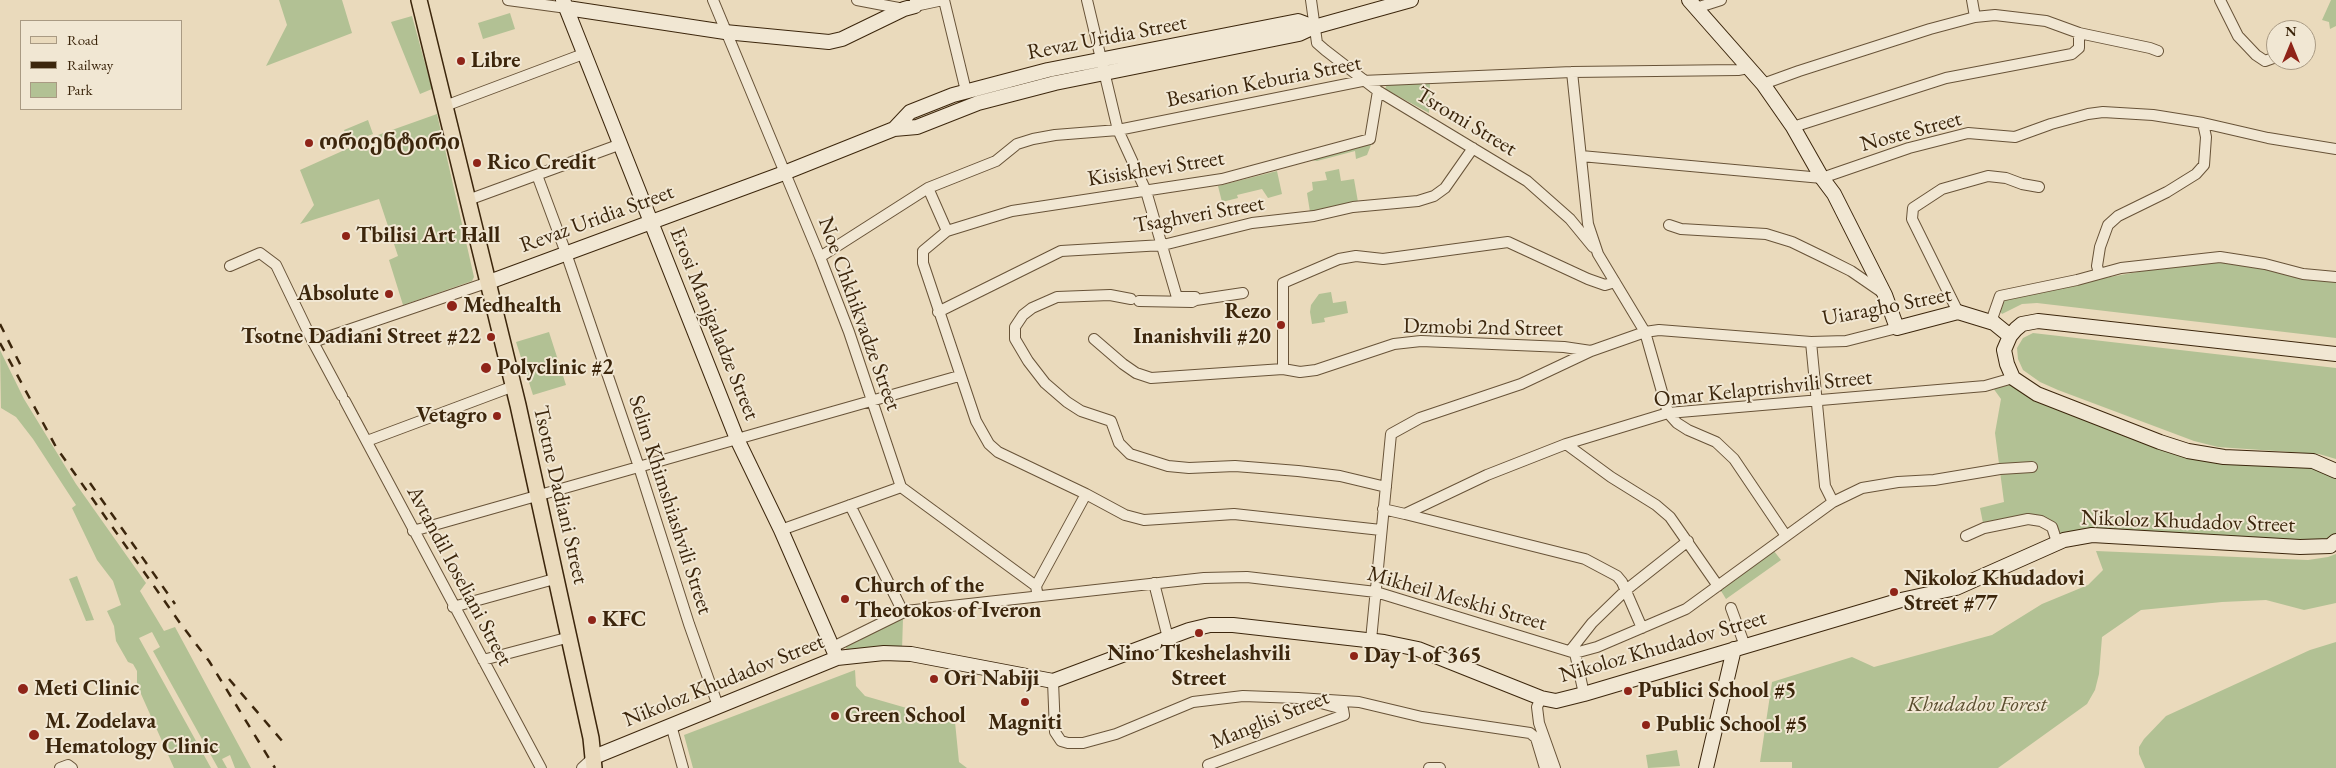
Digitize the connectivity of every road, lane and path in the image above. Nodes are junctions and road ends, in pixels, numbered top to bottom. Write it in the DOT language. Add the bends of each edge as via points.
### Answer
graph roads {
  1 [pos="419,0"];
  2 [pos="508,0"];
  3 [pos="713,0"];
  4 [pos="857,0"];
  5 [pos="944,0"];
  6 [pos="1312,0"];
  7 [pos="1411,0"];
  8 [pos="1721,0"];
  9 [pos="1972,0"];
  10 [pos="2220,0"];
  11 [pos="1090,1"];
  12 [pos="565,4"];
  13 [pos="1693,4"];
  14 [pos="912,5"];
  15 [pos="1975,17"];
  16 [pos="1314,27"];
  17 [pos="725,32"];
  18 [pos="2079,33"];
  19 [pos="2158,51"];
  20 [pos="586,53"];
  21 [pos="1101,59"];
  22 [pos="2266,61"];
  23 [pos="1748,68"];
  24 [pos="1572,72"];
  25 [pos="1104,74"];
  26 [pos="1362,81"];
  27 [pos="1763,84"];
  28 [pos="966,91"];
  29 [pos="1378,91"];
  30 [pos="445,106"];
  31 [pos="910,112"];
  32 [pos="2203,123"];
  33 [pos="917,126"];
  34 [pos="1793,127"];
  35 [pos="894,129"];
  36 [pos="1118,130"];
  37 [pos="621,144"];
  38 [pos="1473,148"];
  39 [pos="2336,150"];
  40 [pos="1581,156"];
  41 [pos="784,173"];
  42 [pos="537,175"];
  43 [pos="1822,178"];
  44 [pos="2039,187"];
  45 [pos="928,188"];
  46 [pos="1146,191"];
  47 [pos="468,200"];
  48 [pos="650,223"];
  49 [pos="1669,225"];
  50 [pos="947,231"];
  51 [pos="1163,245"];
  52 [pos="566,253"];
  53 [pos="1598,254"];
  54 [pos="820,257"];
  55 [pos="230,266"];
  56 [pos="2099,273"];
  57 [pos="2336,277"];
  58 [pos="488,282"];
  59 [pos="1615,282"];
  60 [pos="1243,293"];
  61 [pos="1885,295"];
  62 [pos="1196,300"];
  63 [pos="938,312"];
  64 [pos="1958,312"];
  65 [pos="1994,322"];
  66 [pos="1897,328"];
  67 [pos="1646,332"];
  68 [pos="2010,336"];
  69 [pos="1094,339"];
  70 [pos="313,342"];
  71 [pos="1811,342"];
  72 [pos="1590,351"];
  73 [pos="2336,354"];
  74 [pos="1283,368"];
  75 [pos="960,376"];
  76 [pos="2013,378"];
  77 [pos="514,386"];
  78 [pos="872,400"];
  79 [pos="1817,402"];
  80 [pos="1668,413"];
  81 [pos="737,439"];
  82 [pos="367,441"];
  83 [pos="1566,444"];
  84 [pos="639,467"];
  85 [pos="2032,467"];
  86 [pos="2336,471"];
  87 [pos="901,487"];
  88 [pos="1386,487"];
  89 [pos="538,494"];
  90 [pos="1086,494"];
  91 [pos="1833,502"];
  92 [pos="850,506"];
  93 [pos="1384,509"];
  94 [pos="1405,514"];
  95 [pos="781,530"];
  96 [pos="1381,530"];
  97 [pos="413,531"];
  98 [pos="1786,536"];
  99 [pos="1966,536"];
  100 [pos="1688,541"];
  101 [pos="2336,541"];
  102 [pos="2057,542"];
  103 [pos="558,578"];
  104 [pos="1154,583"];
  105 [pos="1718,586"];
  106 [pos="1626,590"];
  107 [pos="1037,591"];
  108 [pos="1376,592"];
  109 [pos="453,607"];
  110 [pos="1731,608"];
  111 [pos="903,612"];
  112 [pos="1642,628"];
  113 [pos="570,637"];
  114 [pos="1168,638"];
  115 [pos="1371,640"];
  116 [pos="1740,648"];
  117 [pos="1573,652"];
  118 [pos="835,653"];
  119 [pos="483,660"];
  120 [pos="1053,682"];
  121 [pos="1584,694"];
  122 [pos="1541,698"];
  123 [pos="1313,699"];
  124 [pos="718,706"];
  125 [pos="671,725"];
  126 [pos="594,762"];
  127 [pos="1208,765"];
  128 [pos="541,768"];
  129 [pos="582,768"];
  130 [pos="683,768"];
  131 [pos="1429,768"];
  132 [pos="1440,768"];
  133 [pos="1545,768"];
  134 [pos="1555,768"];
  135 [pos="1706,768"];
  1 -- 30 [label="main road, Tsotne Dadiani Street"];
  2 -- 12 [label="street"];
  3 -- 17 [label="street, Noe Chkhikvadze Street"];
  4 -- 14 [label="street"];
  5 -- 14 [label="street"];
  5 -- 28 [label="street"];
  6 -- 16 [label="street, Tsromi Street"];
  7 -- 16 [label="street, Revaz Uridia Street"];
  8 -- 13 [label="street"];
  9 -- 15 [label="street"];
  10 -- 22 [label="street" via="2238,36"];
  11 -- 21 [label="street"];
  12 -- 17 [label="street"];
  12 -- 20 [label="street, Erosi Manjgaladze Street"];
  13 -- 23 [label="street"];
  14 -- 17 [label="street" via="842,39 828,42"];
  15 -- 18 [label="street" via="1995,15 2046,21"];
  15 -- 27 [label="street"];
  16 -- 21 [label="street, Revaz Uridia Street" via="1298,21"];
  16 -- 25 [label="street, Revaz Uridia Street" via="1299,34"];
  16 -- 26 [label="street, Tsromi Street" via="1317,43"];
  17 -- 41 [label="street, Noe Chkhikvadze Street"];
  18 -- 19 [label="street"];
  18 -- 34 [label="street" via="2079,48 2072,54 1946,78"];
  20 -- 30 [label="street"];
  20 -- 37 [label="street, Erosi Manjgaladze Street"];
  21 -- 25 [label="street"];
  21 -- 28 [label="street, Revaz Uridia Street"];
  23 -- 24 [label="street, Besarion Keburia Street"];
  23 -- 27 [label="street"];
  24 -- 26 [label="street, Besarion Keburia Street"];
  24 -- 40 [label="street"];
  25 -- 33 [label="street, Revaz Uridia Street" via="978,103"];
  25 -- 36 [label="street"];
  26 -- 29 [label="street, Tsromi Street"];
  26 -- 36 [label="street, Besarion Keburia Street"];
  27 -- 34 [label="street"];
  28 -- 31 [label="street, Revaz Uridia Street"];
  29 -- 38 [label="street, Tsromi Street"];
  29 -- 46 [label="street, Kisiskhevi Street" via="1370,139 1222,179"];
  30 -- 47 [label="main road, Tsotne Dadiani Street"];
  31 -- 33 [label="street"];
  31 -- 35 [label="street, Revaz Uridia Street"];
  32 -- 39 [label="street, Noste Street"];
  32 -- 43 [label="street, Noste Street" via="2153,115 2088,114 2015,137 1968,133 1909,148"];
  32 -- 56 [label="street" via="2206,136 2204,165 2196,174 2118,216 2108,225 2100,247"];
  33 -- 35 [label="street, Revaz Uridia Street"];
  34 -- 43 [label="street"];
  35 -- 41 [label="street, Revaz Uridia Street"];
  36 -- 45 [label="street, Besarion Keburia Street" via="1033,139 1017,144 996,161"];
  36 -- 46 [label="street"];
  37 -- 42 [label="street"];
  37 -- 48 [label="street, Erosi Manjgaladze Street"];
  38 -- 51 [label="street, Tsaghveri Street" via="1445,188 1434,196 1418,201 1354,206 1314,216 1252,223"];
  38 -- 53 [label="street, Tsromi Street" via="1547,197"];
  40 -- 43 [label="street, Noste Street"];
  40 -- 53 [label="street" via="1588,224"];
  41 -- 48 [label="street, Revaz Uridia Street"];
  41 -- 54 [label="street, Noe Chkhikvadze Street"];
  42 -- 47 [label="street"];
  42 -- 52 [label="street, Selim Khimshiashvili Street"];
  43 -- 61 [label="street" via="1834,194"];
  44 -- 64 [label="street" via="1988,176 1942,189 1913,208 1912,219"];
  45 -- 50 [label="street"];
  45 -- 54 [label="street, Besarion Keburia Street"];
  46 -- 50 [label="street, Kisiskhevi Street" via="1012,211"];
  46 -- 51 [label="street"];
  47 -- 58 [label="main road, Tsotne Dadiani Street"];
  48 -- 52 [label="street, Revaz Uridia Street"];
  48 -- 81 [label="street, Erosi Manjgaladze Street"];
  49 -- 61 [label="street" via="1766,234 1792,242 1850,271"];
  50 -- 63 [label="street" via="923,250 923,264"];
  51 -- 62 [label="street" via="1176,294 1195,297"];
  51 -- 63 [label="street, Tsaghveri Street" via="1061,250"];
  52 -- 58 [label="street, Revaz Uridia Street"];
  52 -- 84 [label="street, Selim Khimshiashvili Street"];
  53 -- 59 [label="street"];
  54 -- 78 [label="street, Noe Chkhikvadze Street"];
  55 -- 70 [label="street, Avtandil Ioseliani Street" via="260,253 276,265"];
  56 -- 57 [label="street" via="2220,257 2303,274"];
  56 -- 65 [label="street" via="2000,296"];
  58 -- 70 [label="street, Revaz Uridia Street"];
  58 -- 77 [label="main road, Tsotne Dadiani Street"];
  59 -- 67 [label="street"];
  59 -- 74 [label="street" via="1605,285 1588,279 1508,242 1383,259 1356,256 1339,259 1282,283"];
  60 -- 62 [label="street"];
  61 -- 66 [label="street"];
  62 -- 88 [label="street" via="1135,300 1110,295 1057,297 1023,315 1015,327 1015,339 1045,383 1081,411 1111,421 1119,443 1130,454 1177,467 1235,466 1298,471 1340,476"];
  63 -- 75 [label="street"];
  64 -- 65 [label="street, Uiaragho Street"];
  64 -- 66 [label="street, Uiaragho Street"];
  65 -- 68 [label="street, Uiaragho Street"];
  66 -- 71 [label="street, Uiaragho Street" via="1846,341"];
  67 -- 71 [label="street, Uiaragho Street" via="1659,330"];
  67 -- 72 [label="street, Dzmobi 2nd Street"];
  67 -- 80 [label="street"];
  68 -- 73 [label="street" via="2022,324 2047,322"];
  68 -- 76 [label="street" via="2004,350"];
  69 -- 74 [label="street, Dzmobi 2nd Street" via="1136,373 1151,378"];
  70 -- 82 [label="street, Avtandil Ioseliani Street"];
  71 -- 79 [label="street"];
  72 -- 74 [label="street, Dzmobi 2nd Street" via="1421,341 1394,344 1316,370 1300,372"];
  72 -- 88 [label="street" via="1521,384 1420,418 1391,434"];
  75 -- 78 [label="street"];
  75 -- 90 [label="street" via="988,444 998,452"];
  76 -- 79 [label="street, Omar Kelaptrishvili Street" via="1985,386"];
  76 -- 86 [label="street" via="2037,394 2188,451 2224,457 2313,462"];
  77 -- 82 [label="street"];
  77 -- 89 [label="main road, Tsotne Dadiani Street"];
  78 -- 81 [label="street"];
  78 -- 87 [label="street, Noe Chkhikvadze Street"];
  79 -- 80 [label="street, Omar Kelaptrishvili Street"];
  79 -- 91 [label="street" via="1825,486"];
  80 -- 83 [label="street, Omar Kelaptrishvili Street"];
  80 -- 98 [label="street" via="1688,430 1716,442 1734,459"];
  81 -- 84 [label="street"];
  81 -- 95 [label="street, Erosi Manjgaladze Street"];
  82 -- 97 [label="street, Avtandil Ioseliani Street"];
  83 -- 94 [label="street, Omar Kelaptrishvili Street" via="1487,475"];
  83 -- 100 [label="street" via="1670,516"];
  84 -- 89 [label="street"];
  84 -- 124 [label="street, Selim Khimshiashvili Street"];
  85 -- 91 [label="street" via="1862,488"];
  87 -- 92 [label="street"];
  87 -- 107 [label="street"];
  88 -- 93 [label="street"];
  89 -- 97 [label="street"];
  89 -- 103 [label="main road, Tsotne Dadiani Street"];
  90 -- 96 [label="street" via="1125,515 1144,520 1234,514"];
  90 -- 107 [label="street"];
  91 -- 98 [label="street"];
  92 -- 95 [label="street"];
  92 -- 111 [label="street"];
  93 -- 94 [label="street"];
  93 -- 96 [label="street"];
  94 -- 106 [label="street" via="1585,559 1617,576"];
  95 -- 118 [label="street, Erosi Manjgaladze Street"];
  96 -- 108 [label="street"];
  97 -- 109 [label="street, Avtandil Ioseliani Street"];
  98 -- 105 [label="street"];
  99 -- 102 [label="street" via="1984,528 2028,518 2052,527"];
  100 -- 105 [label="street"];
  100 -- 106 [label="street"];
  101 -- 102 [label="street, Nikoloz Khudadov Street" via="2330,546 2300,547 2092,535"];
  102 -- 116 [label="street, Nikoloz Khudadov Street" via="1956,588 1901,600"];
  103 -- 109 [label="street"];
  103 -- 113 [label="main road, Tsotne Dadiani Street"];
  104 -- 107 [label="street, Mikheil Meskhi Street"];
  104 -- 108 [label="street, Mikheil Meskhi Street" via="1247,576"];
  104 -- 114 [label="street"];
  105 -- 112 [label="street" via="1686,609"];
  106 -- 112 [label="street"];
  106 -- 117 [label="street" via="1592,623"];
  107 -- 111 [label="street, Mikheil Meskhi Street"];
  108 -- 115 [label="street"];
  108 -- 117 [label="street, Mikheil Meskhi Street"];
  109 -- 119 [label="street, Avtandil Ioseliani Street"];
  110 -- 116 [label="street"];
  111 -- 118 [label="street, Mikheil Meskhi Street"];
  112 -- 117 [label="street" via="1597,647"];
  113 -- 119 [label="street"];
  113 -- 126 [label="main road, Tsotne Dadiani Street"];
  114 -- 115 [label="street, Nikoloz Khudadov Street" via="1200,627 1233,624"];
  114 -- 120 [label="street, Nikoloz Khudadov Street"];
  115 -- 122 [label="street, Nikoloz Khudadov Street" via="1418,649"];
  116 -- 121 [label="street, Nikoloz Khudadov Street"];
  116 -- 135 [label="street"];
  117 -- 121 [label="street"];
  118 -- 120 [label="street, Nikoloz Khudadov Street" via="911,654"];
  118 -- 124 [label="street, Nikoloz Khudadov Street"];
  119 -- 128 [label="street, Avtandil Ioseliani Street"];
  120 -- 123 [label="street" via="1056,732 1061,741 1068,743 1083,743 1116,734 1193,702 1243,696"];
  121 -- 122 [label="street, Nikoloz Khudadov Street" via="1556,701"];
  122 -- 134 [label="street" via="1537,707 1539,723"];
  123 -- 127 [label="street, Manglisi Street" via="1343,709 1344,715"];
  123 -- 133 [label="street" via="1359,702 1422,716 1530,733 1536,738"];
  124 -- 125 [label="street, Nikoloz Khudadov Street"];
  125 -- 126 [label="street, Nikoloz Khudadov Street"];
  125 -- 130 [label="street"];
  126 -- 129 [label="street, Nikoloz Khudadov Street"];
  131 -- 132 [label="street"];
}
